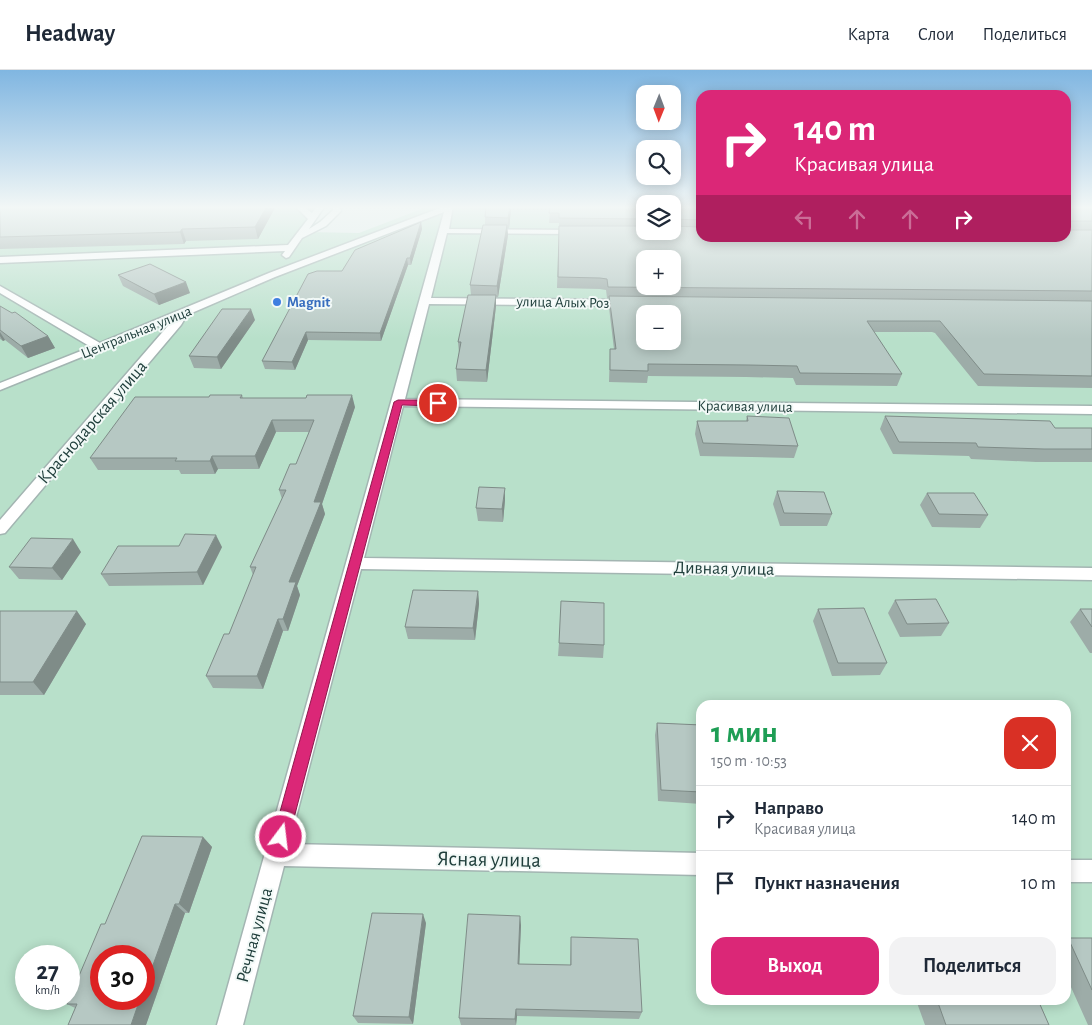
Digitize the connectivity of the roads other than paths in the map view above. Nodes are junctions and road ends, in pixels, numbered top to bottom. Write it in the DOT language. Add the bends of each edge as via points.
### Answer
graph roads {
  1 [pos="228,251"];
  2 [pos="288,251"];
  3 [pos="335,251"];
  4 [pos="439,251"];
  5 [pos="0,260"];
  6 [pos="272,275"];
  7 [pos="0,289"];
  8 [pos="425,301"];
  9 [pos="634,303"];
  10 [pos="183,314"];
  11 [pos="99,347"];
  12 [pos="0,387"];
  13 [pos="398,402"];
  14 [pos="1092,410"];
  15 [pos="0,529"];
  16 [pos="355,563"];
  17 [pos="1092,574"];
  18 [pos="276,855"];
  19 [pos="696,864"];
  20 [pos="1071,871"];
  21 [pos="1092,871"];
  22 [pos="230,1025"];
  1 -- 5 [label="street"];
  2 -- 6 [label="street"];
  3 -- 6 [label="street, Центральная улица"];
  4 -- 8 [label="street, Речная улица"];
  6 -- 10 [label="street, Центральная улица"];
  7 -- 11 [label="street"];
  8 -- 9 [label="street, улица Алых Роз"];
  8 -- 13 [label="street, Речная улица"];
  10 -- 11 [label="street, Центральная улица"];
  10 -- 15 [label="street, Краснодарская улица"];
  11 -- 12 [label="street, Центральная улица"];
  13 -- 14 [label="street, Красивая улица"];
  13 -- 16 [label="street, Речная улица"];
  16 -- 17 [label="street, Дивная улица"];
  16 -- 18 [label="street, Речная улица"];
  18 -- 19 [label="street, Ясная улица"];
  18 -- 22 [label="street, Речная улица"];
  20 -- 21 [label="street"];
}
